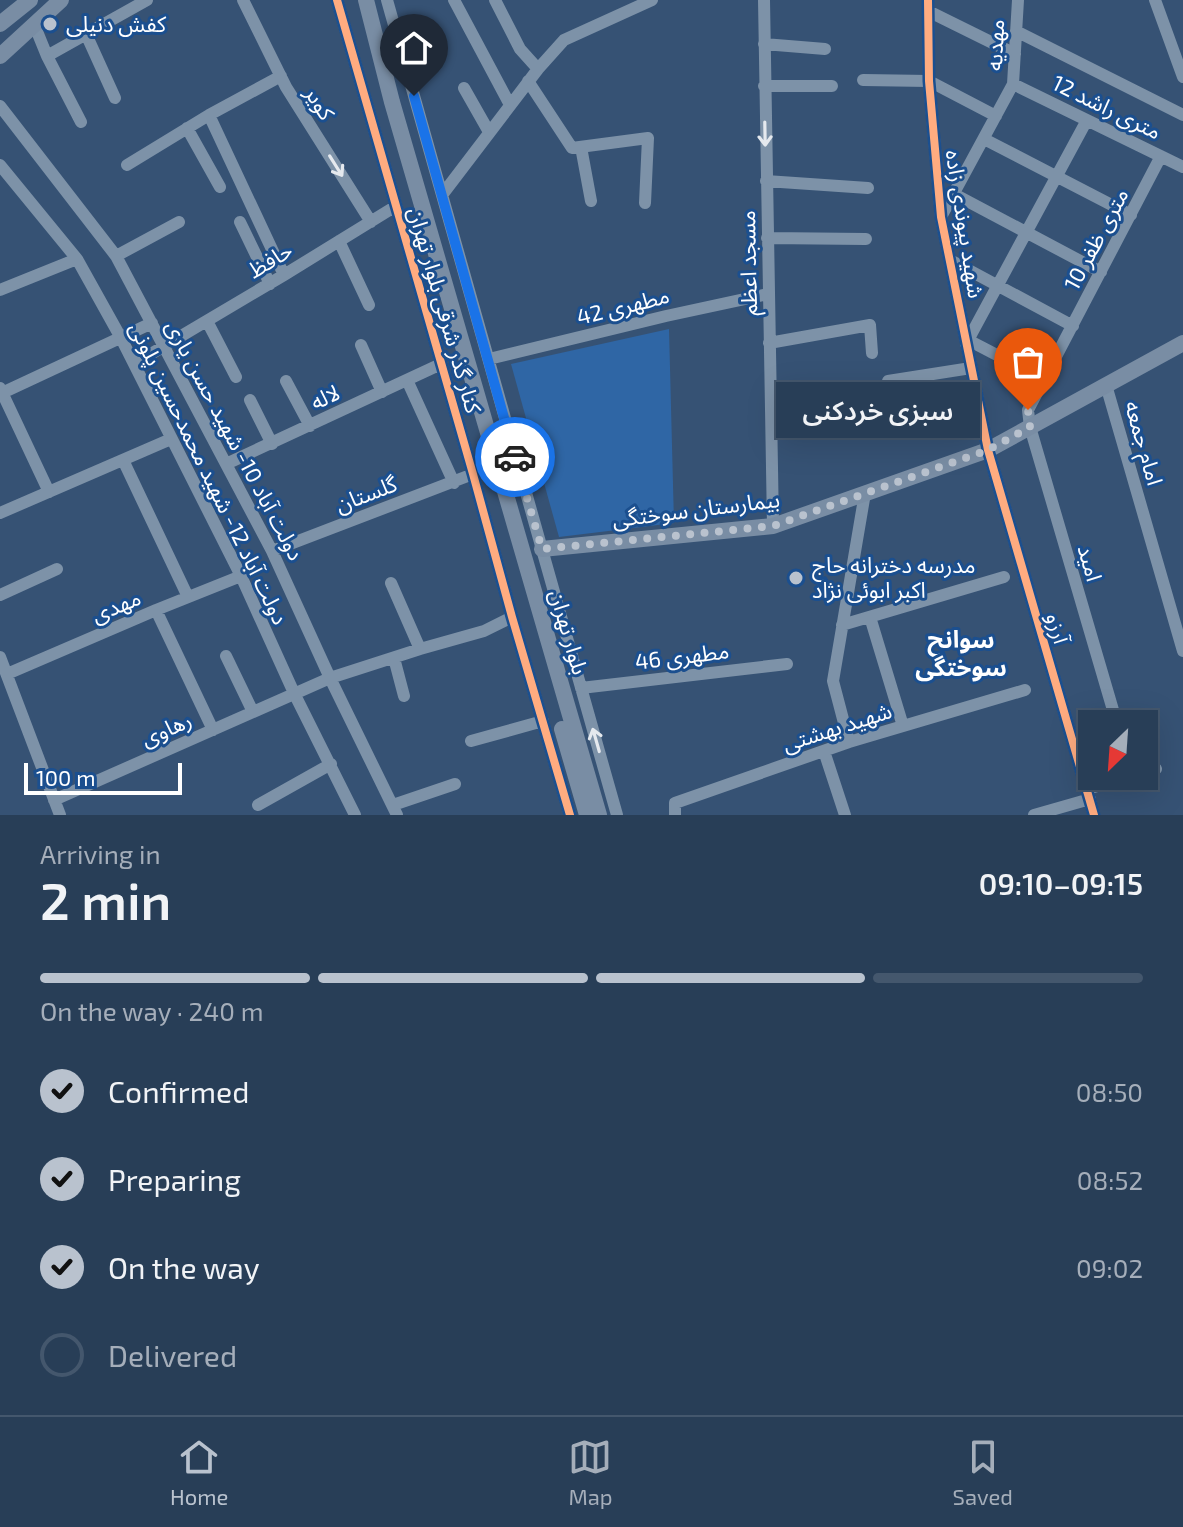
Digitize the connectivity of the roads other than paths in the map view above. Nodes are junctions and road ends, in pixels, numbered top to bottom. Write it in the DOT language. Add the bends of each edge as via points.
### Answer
graph roads {
  1 [pos="61,0"];
  2 [pos="147,0"];
  3 [pos="243,0"];
  4 [pos="337,0"];
  5 [pos="355,0"];
  6 [pos="366,0"];
  7 [pos="387,0"];
  8 [pos="454,0"];
  9 [pos="495,0"];
  10 [pos="652,0"];
  11 [pos="764,0"];
  12 [pos="1018,0"];
  13 [pos="1142,0"];
  14 [pos="25,2"];
  15 [pos="1157,4"];
  16 [pos="928,5"];
  17 [pos="0,24"];
  18 [pos="34,24"];
  19 [pos="1016,31"];
  20 [pos="86,34"];
  21 [pos="764,44"];
  22 [pos="825,49"];
  23 [pos="1015,54"];
  24 [pos="0,56"];
  25 [pos="47,56"];
  26 [pos="538,69"];
  27 [pos="281,76"];
  28 [pos="1183,77"];
  29 [pos="863,80"];
  30 [pos="528,81"];
  31 [pos="929,81"];
  32 [pos="1013,84"];
  33 [pos="764,86"];
  34 [pos="832,86"];
  35 [pos="464,88"];
  36 [pos="414,96"];
  37 [pos="115,98"];
  38 [pos="392,102"];
  39 [pos="510,105"];
  40 [pos="0,106"];
  41 [pos="209,115"];
  42 [pos="1183,115"];
  43 [pos="996,116"];
  44 [pos="1087,120"];
  45 [pos="81,122"];
  46 [pos="187,128"];
  47 [pos="489,132"];
  48 [pos="984,139"];
  49 [pos="581,147"];
  50 [pos="1161,156"];
  51 [pos="0,165"];
  52 [pos="127,165"];
  53 [pos="1183,167"];
  54 [pos="1056,176"];
  55 [pos="766,181"];
  56 [pos="220,187"];
  57 [pos="868,188"];
  58 [pos="954,194"];
  59 [pos="442,195"];
  60 [pos="591,201"];
  61 [pos="645,203"];
  62 [pos="396,206"];
  63 [pos="1131,215"];
  64 [pos="941,217"];
  65 [pos="179,222"];
  66 [pos="240,222"];
  67 [pos="371,222"];
  68 [pos="1026,232"];
  69 [pos="767,238"];
  70 [pos="866,239"];
  71 [pos="339,241"];
  72 [pos="116,256"];
  73 [pos="77,259"];
  74 [pos="950,260"];
  75 [pos="1101,272"];
  76 [pos="284,275"];
  77 [pos="270,284"];
  78 [pos="998,285"];
  79 [pos="0,290"];
  80 [pos="768,294"];
  81 [pos="369,305"];
  82 [pos="207,321"];
  83 [pos="152,323"];
  84 [pos="1073,326"];
  85 [pos="121,338"];
  86 [pos="967,342"];
  87 [pos="769,343"];
  88 [pos="1183,343"];
  89 [pos="361,345"];
  90 [pos="163,347"];
  91 [pos="872,353"];
  92 [pos="489,359"];
  93 [pos="134,364"];
  94 [pos="441,364"];
  95 [pos="971,368"];
  96 [pos="236,377"];
  97 [pos="407,380"];
  98 [pos="1045,380"];
  99 [pos="286,381"];
  100 [pos="888,381"];
  101 [pos="1106,385"];
  102 [pos="1,390"];
  103 [pos="382,392"];
  104 [pos="250,400"];
  105 [pos="310,426"];
  106 [pos="1030,427"];
  107 [pos="171,439"];
  108 [pos="272,444"];
  109 [pos="988,450"];
  110 [pos="123,460"];
  111 [pos="226,464"];
  112 [pos="473,474"];
  113 [pos="454,483"];
  114 [pos="49,492"];
  115 [pos="865,493"];
  116 [pos="0,513"];
  117 [pos="773,526"];
  118 [pos="542,549"];
  119 [pos="272,551"];
  120 [pos="57,569"];
  121 [pos="241,576"];
  122 [pos="1004,577"];
  123 [pos="391,583"];
  124 [pos="0,595"];
  125 [pos="188,597"];
  126 [pos="156,610"];
  127 [pos="512,617"];
  128 [pos="870,617"];
  129 [pos="842,625"];
  130 [pos="420,649"];
  131 [pos="1183,651"];
  132 [pos="226,656"];
  133 [pos="0,657"];
  134 [pos="394,658"];
  135 [pos="787,664"];
  136 [pos="7,674"];
  137 [pos="330,678"];
  138 [pos="581,688"];
  139 [pos="1025,690"];
  140 [pos="294,693"];
  141 [pos="404,696"];
  142 [pos="1113,710"];
  143 [pos="253,712"];
  144 [pos="543,721"];
  145 [pos="903,726"];
  146 [pos="213,730"];
  147 [pos="471,741"];
  148 [pos="849,742"];
  149 [pos="824,751"];
  150 [pos="331,764"];
  151 [pos="455,784"];
  152 [pos="1098,790"];
  153 [pos="1088,794"];
  154 [pos="54,800"];
  155 [pos="258,805"];
  156 [pos="395,810"];
  157 [pos="565,814"];
  158 [pos="60,815"];
  159 [pos="355,815"];
  160 [pos="587,815"];
  161 [pos="599,815"];
  162 [pos="617,815"];
  163 [pos="675,815"];
  164 [pos="845,815"];
  165 [pos="1034,815"];
  166 [pos="1094,815"];
  1 -- 18 [label="main road"];
  2 -- 20 [label="street"];
  3 -- 27 [label="street, کویر"];
  4 -- 62 [label="street, کنار گذر شرقی بلوار تهران"];
  5 -- 160 [label="main road, بلوار تهران"];
  6 -- 38 [label="main road, بلوار تهران"];
  7 -- 36 [label="street"];
  8 -- 39 [label="street"];
  9 -- 26 [label="street" via="520,49"];
  10 -- 26 [label="street" via="564,40"];
  11 -- 21 [label="street, مسجد اعظم"];
  12 -- 19 [label="street, مهدیه"];
  13 -- 15 [label="street"];
  14 -- 17 [label="main road"];
  14 -- 18 [label="main road"];
  15 -- 28 [label="street"];
  16 -- 23 [label="street"];
  16 -- 31 [label="street, شهید پیوندی زاده"];
  18 -- 24 [label="main road"];
  18 -- 25 [label="street"];
  19 -- 23 [label="street, مهدیه"];
  19 -- 42 [label="street"];
  20 -- 25 [label="street"];
  20 -- 37 [label="street"];
  21 -- 22 [label="street"];
  21 -- 33 [label="street, مسجد اعظم"];
  23 -- 32 [label="street, مهدیه"];
  25 -- 45 [label="street"];
  26 -- 30 [label="street"];
  27 -- 41 [label="street"];
  27 -- 67 [label="street, کویر, one-way"];
  29 -- 31 [label="street"];
  30 -- 39 [label="street"];
  30 -- 49 [label="street" via="572,148"];
  31 -- 43 [label="street"];
  31 -- 64 [label="street, شهید پیوندی زاده"];
  32 -- 43 [label="street, مهدیه"];
  32 -- 44 [label="street, 12 متری راشد"];
  33 -- 34 [label="street"];
  33 -- 55 [label="street, مسجد اعظم, one-way"];
  35 -- 47 [label="street"];
  36 -- 38 [label="street"];
  36 -- 59 [label="street"];
  38 -- 161 [label="main road, بلوار تهران"];
  39 -- 47 [label="street"];
  40 -- 72 [label="street, دولت آباد 10- شهید حسن یاری"];
  41 -- 46 [label="street"];
  41 -- 76 [label="street"];
  43 -- 48 [label="street, مهدیه"];
  44 -- 50 [label="street, 12 متری راشد"];
  44 -- 54 [label="street"];
  46 -- 52 [label="street"];
  46 -- 56 [label="street"];
  47 -- 59 [label="street"];
  48 -- 54 [label="street"];
  48 -- 58 [label="street, مهدیه"];
  49 -- 60 [label="street"];
  49 -- 61 [label="street" via="648,138"];
  50 -- 53 [label="street, 12 متری راشد"];
  50 -- 63 [label="street, 10 متری ظفر"];
  51 -- 73 [label="street, دولت آباد 12- شهید محمدحسین پلونی"];
  54 -- 63 [label="street"];
  54 -- 68 [label="street"];
  55 -- 57 [label="street"];
  55 -- 69 [label="street, مسجد اعظم"];
  58 -- 64 [label="street, مهدیه"];
  58 -- 68 [label="street"];
  59 -- 92 [label="street"];
  62 -- 67 [label="street, حافظ"];
  62 -- 94 [label="street, کنار گذر شرقی بلوار تهران"];
  63 -- 75 [label="street, 10 متری ظفر"];
  64 -- 74 [label="street, شهید پیوندی زاده"];
  65 -- 72 [label="street"];
  66 -- 77 [label="street"];
  67 -- 71 [label="street, حافظ"];
  68 -- 75 [label="street"];
  68 -- 78 [label="street"];
  69 -- 70 [label="street"];
  69 -- 80 [label="street, مسجد اعظم"];
  71 -- 76 [label="street, حافظ"];
  71 -- 81 [label="street"];
  72 -- 83 [label="street, دولت آباد 10- شهید حسن یاری"];
  73 -- 79 [label="street"];
  73 -- 85 [label="street, دولت آباد 12- شهید محمدحسین پلونی"];
  74 -- 78 [label="street"];
  74 -- 86 [label="street, شهید پیوندی زاده"];
  75 -- 84 [label="street, 10 متری ظفر"];
  76 -- 77 [label="street, حافظ"];
  77 -- 82 [label="street, حافظ"];
  78 -- 84 [label="street"];
  78 -- 86 [label="street"];
  80 -- 87 [label="street, مسجد اعظم"];
  80 -- 92 [label="street, مطهری 42"];
  82 -- 90 [label="street, حافظ"];
  82 -- 96 [label="street"];
  83 -- 85 [label="street"];
  83 -- 90 [label="street, دولت آباد 10- شهید حسن یاری"];
  84 -- 98 [label="street, 10 متری ظفر"];
  85 -- 93 [label="street, دولت آباد 12- شهید محمدحسین پلونی"];
  85 -- 102 [label="street"];
  86 -- 95 [label="street, شهید پیوندی زاده"];
  86 -- 98 [label="street"];
  87 -- 91 [label="street" via="870,325"];
  87 -- 117 [label="street, مسجد اعظم"];
  88 -- 101 [label="main road, بیمارستان سوختگی"];
  89 -- 103 [label="street"];
  90 -- 93 [label="street, حافظ"];
  90 -- 111 [label="street, دولت آباد 10- شهید حسن یاری"];
  92 -- 118 [label="street"];
  93 -- 107 [label="street, دولت آباد 12- شهید محمدحسین پلونی"];
  94 -- 97 [label="street, لاله"];
  94 -- 112 [label="street, کنار گذر شرقی بلوار تهران"];
  95 -- 100 [label="street"];
  95 -- 109 [label="street, شهید پیوندی زاده"];
  97 -- 103 [label="street, لاله"];
  97 -- 113 [label="street"];
  98 -- 106 [label="street, 10 متری ظفر" via="1028,410"];
  99 -- 105 [label="street"];
  101 -- 106 [label="main road, بیمارستان سوختگی"];
  101 -- 131 [label="street, امام جمعه"];
  102 -- 114 [label="street"];
  103 -- 105 [label="street, لاله"];
  104 -- 108 [label="street"];
  105 -- 108 [label="street, لاله"];
  106 -- 109 [label="main road, بیمارستان سوختگی"];
  106 -- 142 [label="street, امید"];
  107 -- 110 [label="street"];
  107 -- 121 [label="street, دولت آباد 12- شهید محمدحسین پلونی"];
  108 -- 111 [label="street, لاله"];
  109 -- 115 [label="main road, بیمارستان سوختگی"];
  109 -- 153 [label="street, آرزو"];
  110 -- 114 [label="street"];
  110 -- 125 [label="street"];
  111 -- 119 [label="street, دولت آباد 10- شهید حسن یاری"];
  112 -- 113 [label="street, گلستان"];
  112 -- 127 [label="street, کنار گذر شرقی بلوار تهران"];
  113 -- 119 [label="street, گلستان"];
  114 -- 116 [label="street"];
  115 -- 117 [label="main road, بیمارستان سوختگی"];
  115 -- 129 [label="street"];
  117 -- 118 [label="main road, بیمارستان سوختگی"];
  118 -- 138 [label="street"];
  119 -- 137 [label="street, دولت آباد 10- شهید حسن یاری"];
  120 -- 124 [label="street"];
  121 -- 125 [label="street, مهدی"];
  121 -- 140 [label="street, دولت آباد 12- شهید محمدحسین پلونی"];
  122 -- 128 [label="street"];
  123 -- 130 [label="street"];
  125 -- 126 [label="street, مهدی"];
  126 -- 136 [label="street, مهدی"];
  126 -- 146 [label="street"];
  127 -- 130 [label="street" via="484,631"];
  127 -- 144 [label="street, کنار گذر شرقی بلوار تهران"];
  128 -- 129 [label="street"];
  128 -- 145 [label="street"];
  129 -- 148 [label="street" via="833,681"];
  130 -- 134 [label="street"];
  132 -- 143 [label="street"];
  133 -- 136 [label="street"];
  134 -- 137 [label="street"];
  134 -- 141 [label="street"];
  135 -- 138 [label="street, مطهری 46"];
  136 -- 154 [label="street"];
  137 -- 140 [label="street, رهاوی"];
  137 -- 156 [label="street, دولت آباد 10- شهید حسن یاری"];
  162 -- 138 [label="street, one-way"];
  139 -- 145 [label="street, شهید بهشتی"];
  140 -- 143 [label="street, رهاوی"];
  140 -- 150 [label="street, دولت آباد 12- شهید محمدحسین پلونی"];
  143 -- 146 [label="street, رهاوی"];
  144 -- 147 [label="street"];
  144 -- 157 [label="street, کنار گذر شرقی بلوار تهران"];
  145 -- 148 [label="street, شهید بهشتی"];
  146 -- 154 [label="street, رهاوی"];
  148 -- 149 [label="street, شهید بهشتی"];
  149 -- 163 [label="street, شهید بهشتی" via="675,803"];
  149 -- 164 [label="street"];
  150 -- 155 [label="street"];
  150 -- 159 [label="street, دولت آباد 12- شهید محمدحسین پلونی"];
  151 -- 156 [label="street"];
  152 -- 153 [label="street"];
  153 -- 165 [label="street"];
  153 -- 166 [label="street, آرزو"];
  154 -- 158 [label="street"];
}
